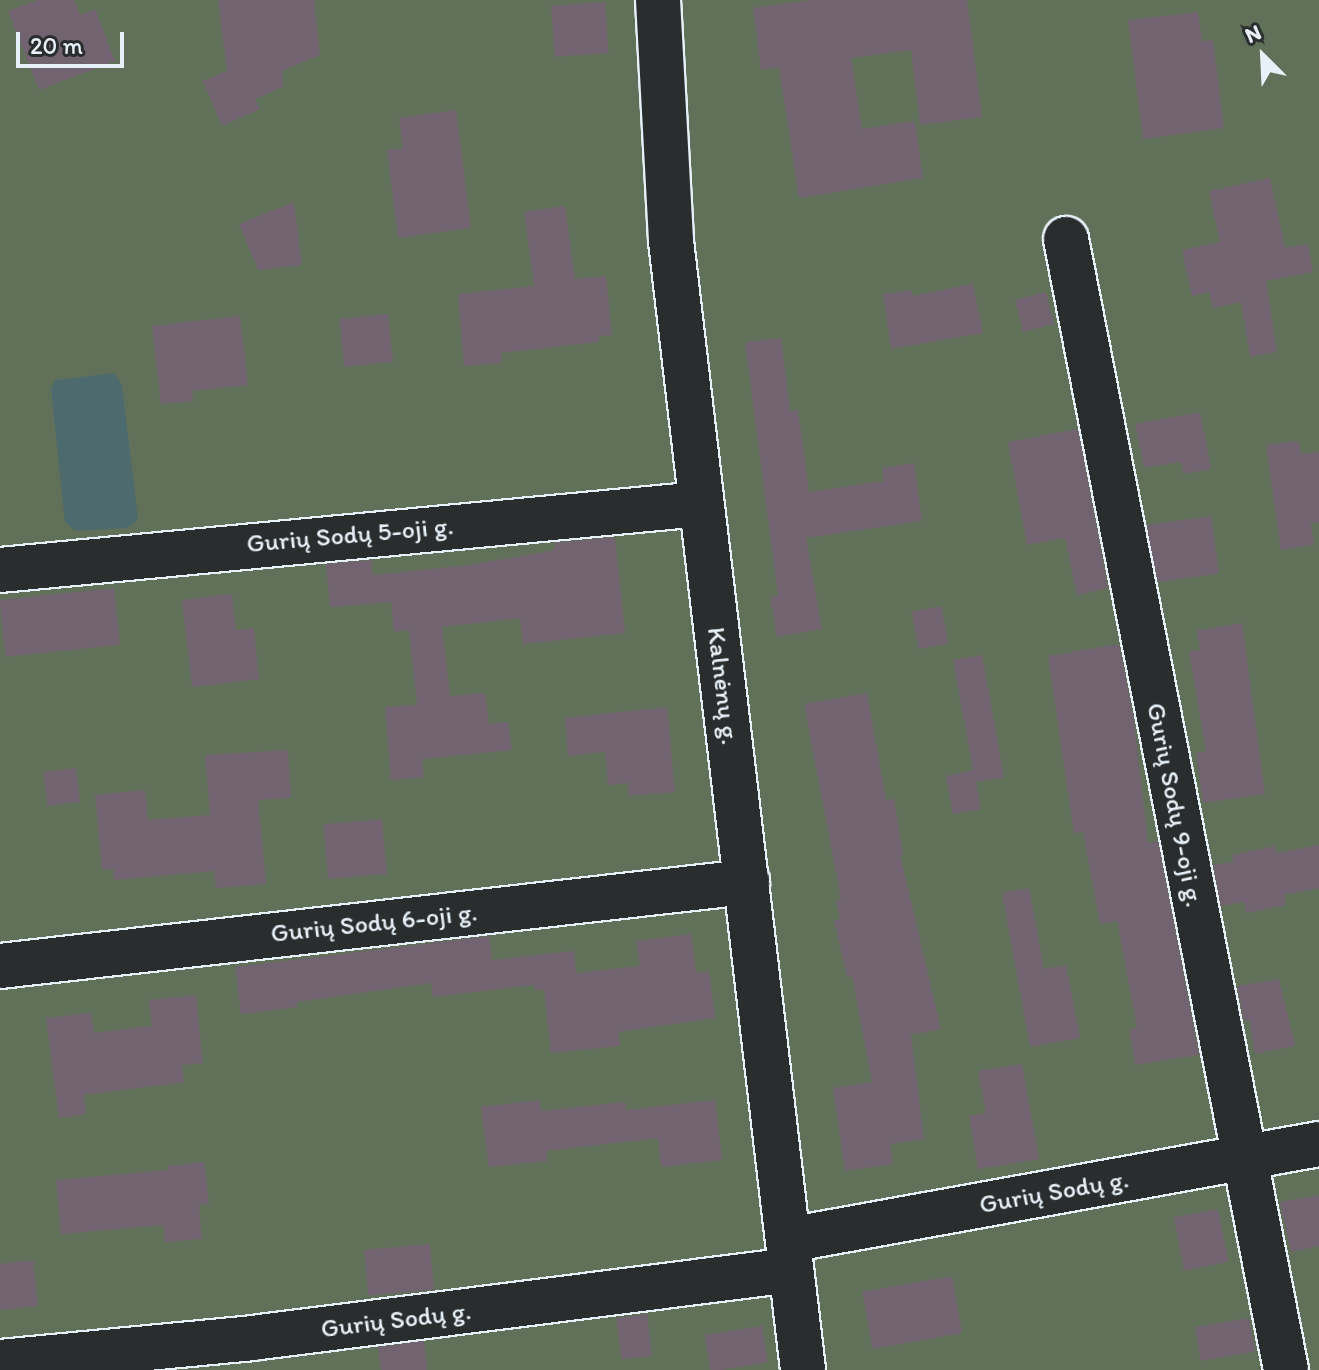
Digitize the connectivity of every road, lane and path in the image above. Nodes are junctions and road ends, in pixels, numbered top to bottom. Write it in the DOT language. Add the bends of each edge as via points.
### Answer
graph roads {
  1 [pos="658,0"];
  2 [pos="1066,239"];
  3 [pos="701,504"];
  4 [pos="0,570"];
  5 [pos="747,882"];
  6 [pos="0,966"];
  7 [pos="1319,1144"];
  8 [pos="1243,1158"];
  9 [pos="790,1255"];
  10 [pos="0,1362"];
  11 [pos="803,1370"];
  12 [pos="1286,1370"];
  1 -- 3 [label="street, Kalnėnų g." via="671,241"];
  2 -- 8 [label="street, Gurių Sodų 9-oji g."];
  3 -- 4 [label="street, Gurių Sodų 5-oji g."];
  3 -- 5 [label="street, Kalnėnų g."];
  5 -- 6 [label="street, Gurių Sodų 6-oji g."];
  5 -- 9 [label="street, Kalnėnų g."];
  7 -- 8 [label="street, Gurių Sodų g."];
  8 -- 9 [label="street, Gurių Sodų g."];
  8 -- 12 [label="street, Gurių Sodų 9-oji g."];
  9 -- 10 [label="street, Gurių Sodų g." via="252,1338"];
  9 -- 11 [label="street, Kalnėnų g."];
}
